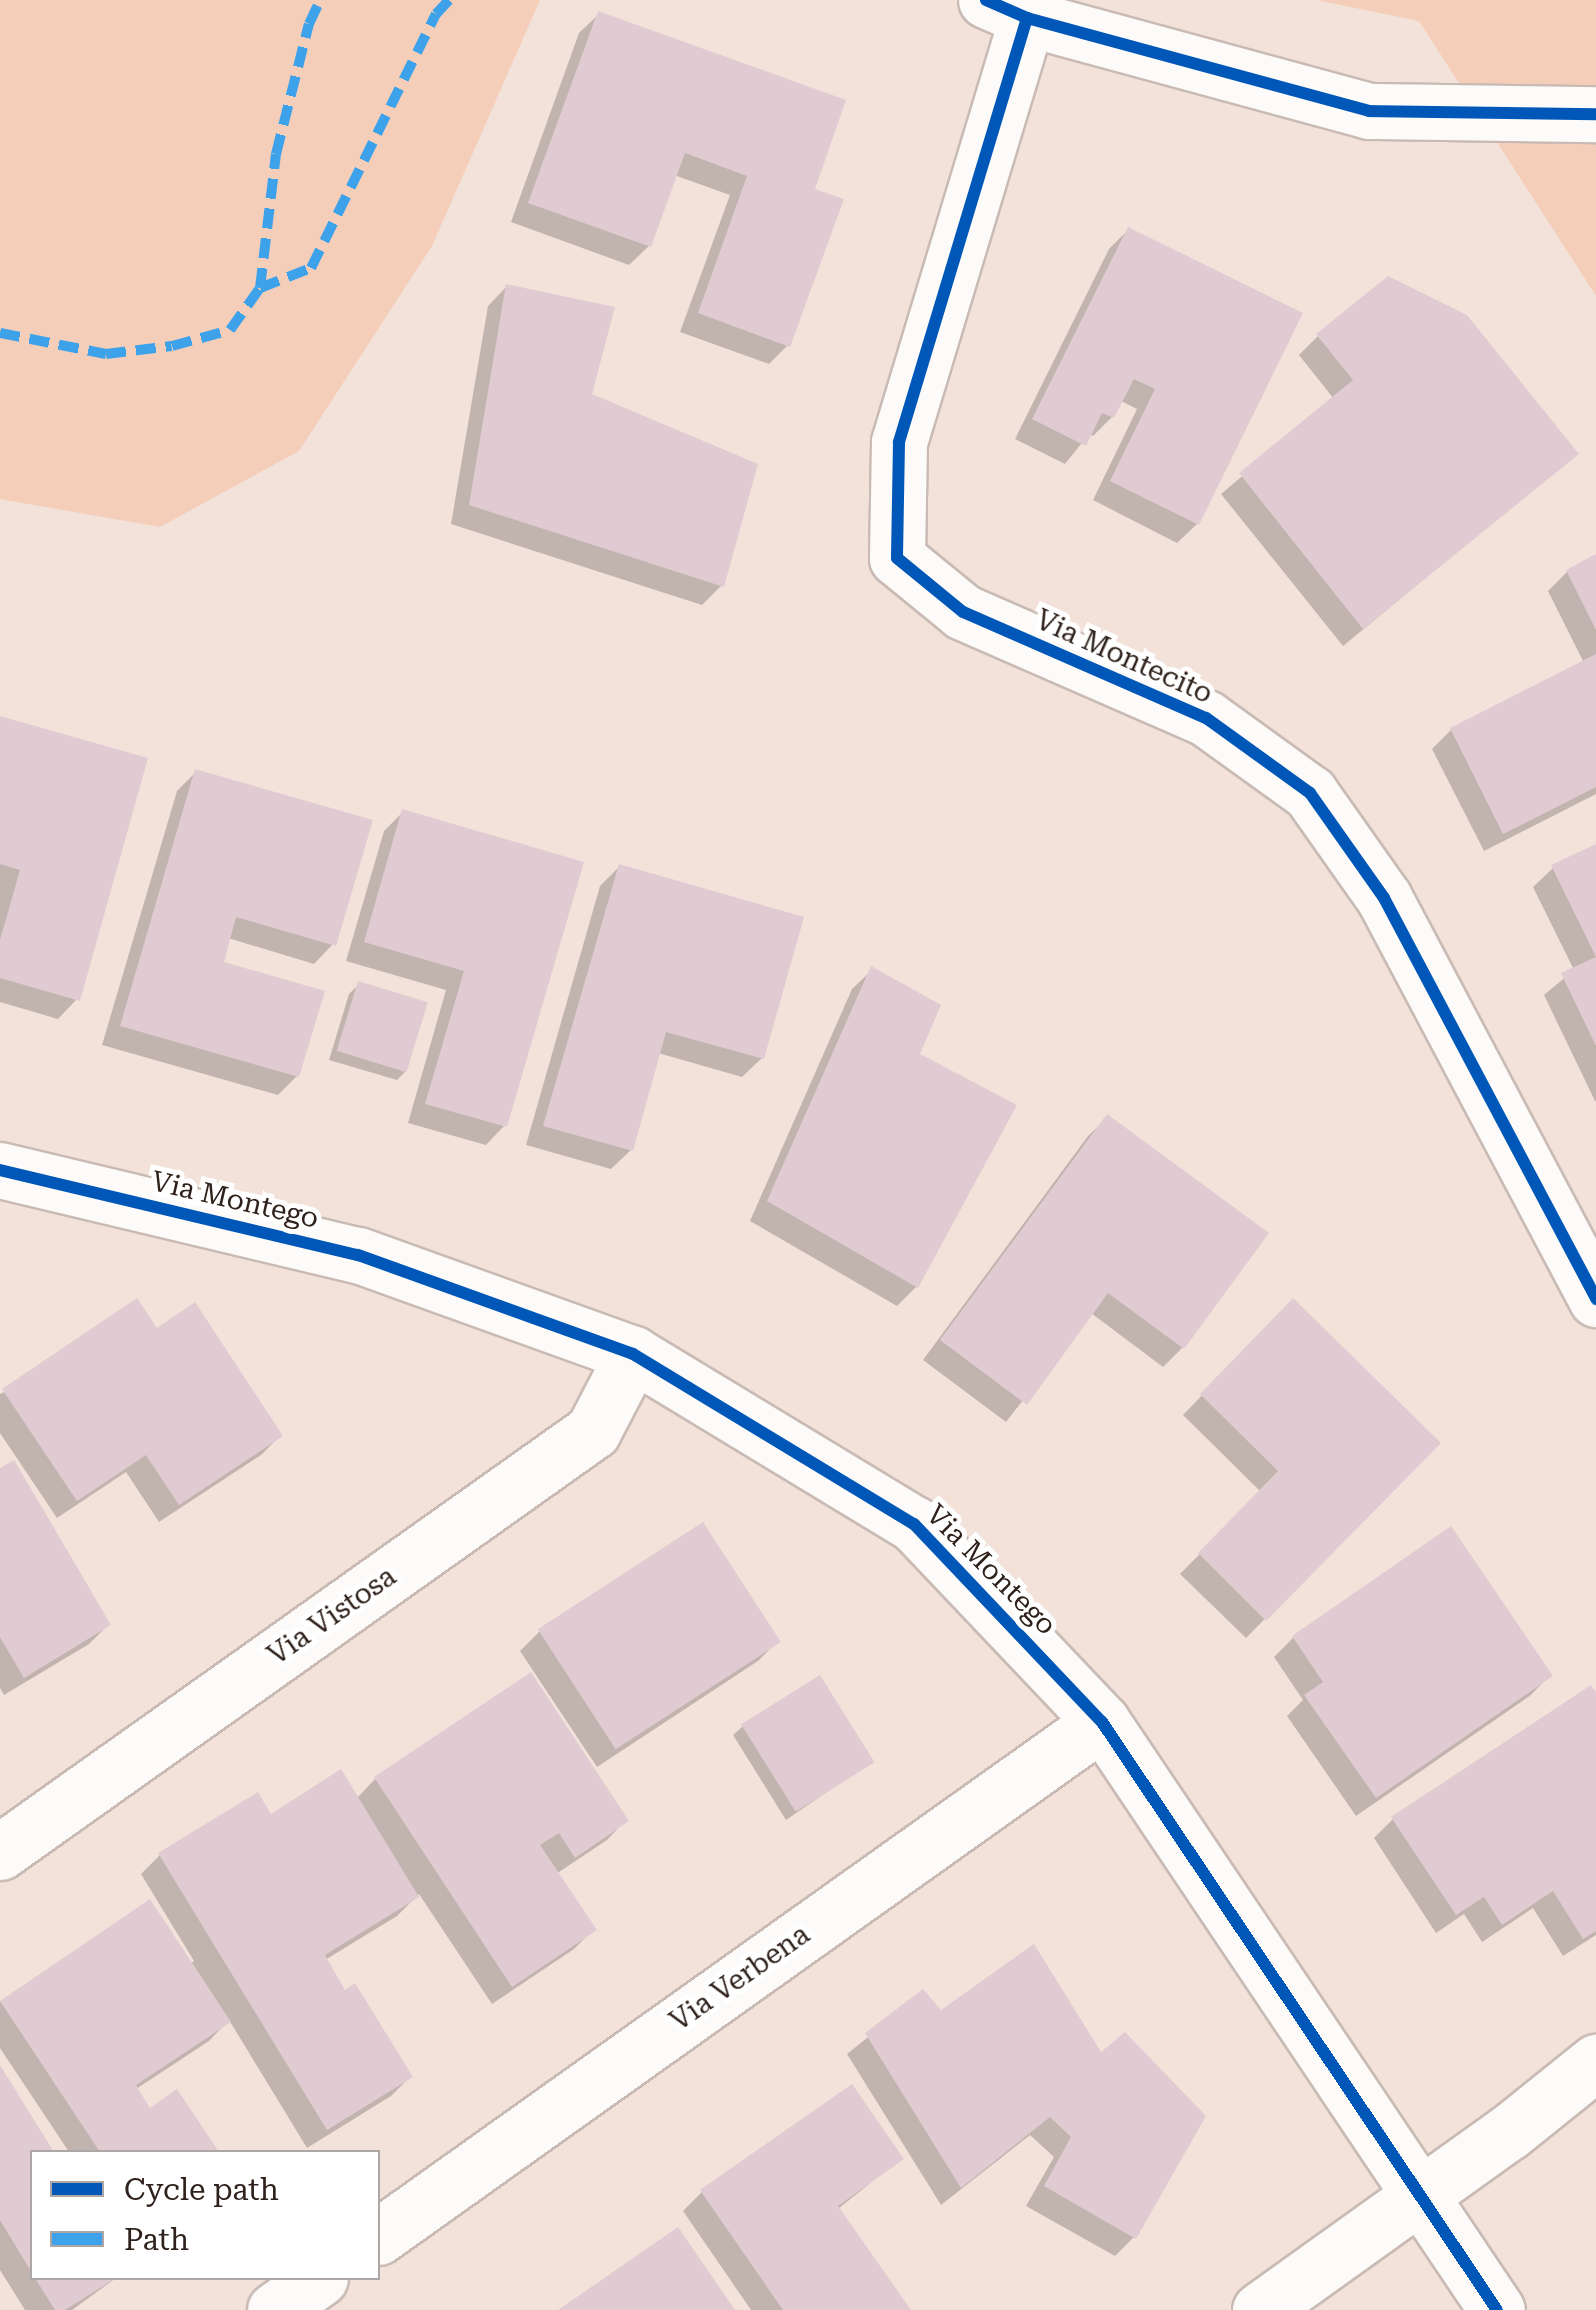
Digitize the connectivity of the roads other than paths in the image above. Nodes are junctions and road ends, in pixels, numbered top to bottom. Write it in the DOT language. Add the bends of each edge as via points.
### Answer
graph roads {
  1 [pos="1007,9"];
  2 [pos="1596,114"];
  3 [pos="0,1170"];
  4 [pos="1596,1299"];
  5 [pos="632,1354"];
  6 [pos="1102,1722"];
  7 [pos="0,1852"];
  8 [pos="1596,2062"];
  9 [pos="1418,2196"];
  10 [pos="380,2235"];
  11 [pos="317,2280"];
  12 [pos="274,2310"];
  13 [pos="1260,2310"];
  14 [pos="1497,2310"];
  1 -- 2 [label="street" via="1369,110"];
  1 -- 4 [label="street, Via Montecito" via="899,442 896,558 963,612 1206,718 1310,793 1384,898"];
  3 -- 5 [label="street, Via Montego" via="358,1255"];
  5 -- 6 [label="street, Via Montego" via="914,1524"];
  5 -- 7 [label="street, Via Vistosa" via="593,1431"];
  6 -- 9 [label="street, Via Montego"];
  6 -- 10 [label="street, Via Verbena"];
  8 -- 9 [label="street"];
  9 -- 13 [label="street"];
  9 -- 14 [label="street, Via Montego"];
  11 -- 12 [label="street"];
}
